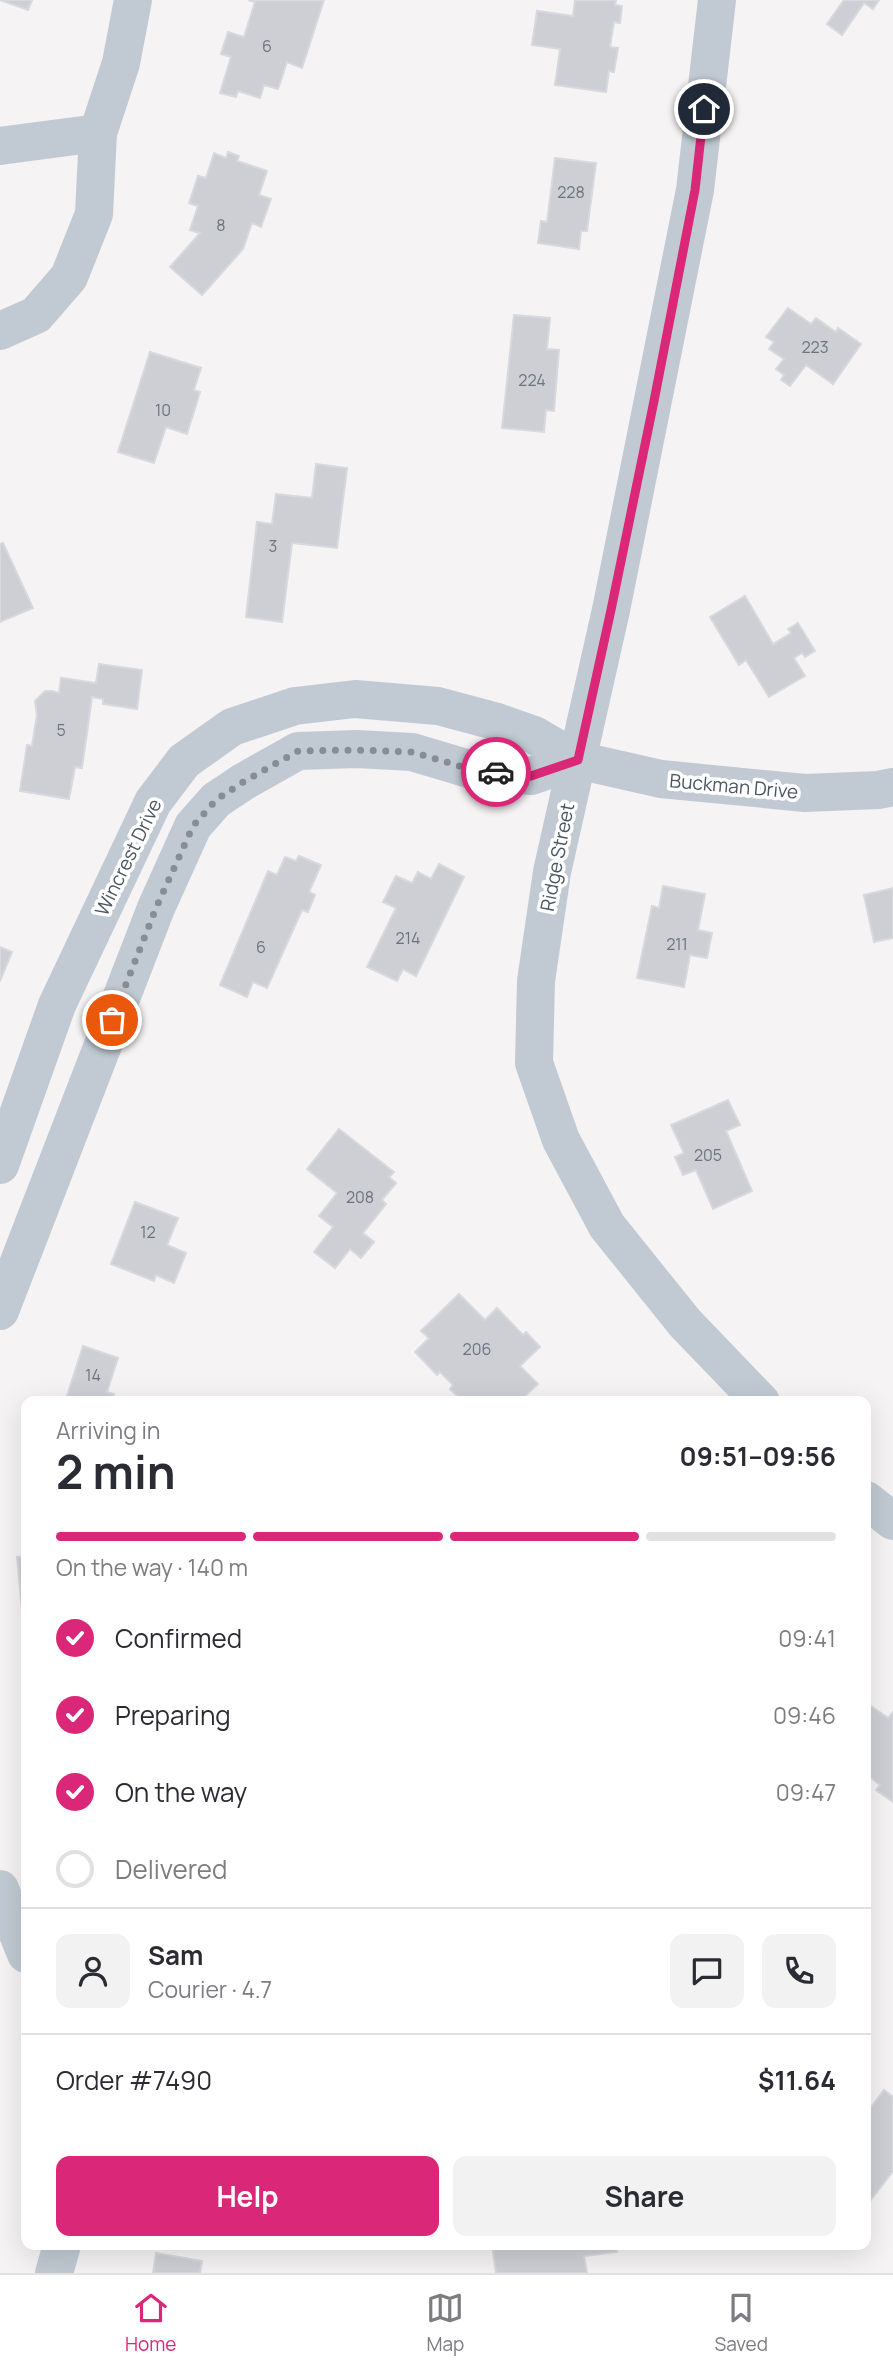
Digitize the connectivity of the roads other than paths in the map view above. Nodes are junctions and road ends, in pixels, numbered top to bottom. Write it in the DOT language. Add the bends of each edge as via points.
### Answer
graph roads {
  1 [pos="133,0"];
  2 [pos="717,0"];
  3 [pos="98,133"];
  4 [pos="0,146"];
  5 [pos="0,331"];
  6 [pos="578,760"];
  7 [pos="893,787"];
  8 [pos="0,1165"];
  9 [pos="0,1311"];
  10 [pos="755,1396"];
  11 [pos="871,1504"];
  12 [pos="893,1521"];
  13 [pos="0,1889"];
  14 [pos="21,1942"];
  15 [pos="61,2250"];
  16 [pos="54,2273"];
  1 -- 3 [label="street" via="121,63"];
  2 -- 6 [label="street, Ridge Street" via="695,190"];
  3 -- 4 [label="street"];
  3 -- 5 [label="street" via="94,214 69,277 36,315"];
  6 -- 7 [label="street, Buckman Drive" via="661,779 806,793"];
  6 -- 8 [label="street, Wincrest Drive" via="534,736 438,706 355,699 295,706 232,727 184,761 153,802 57,1005"];
  6 -- 9 [label="street" via="531,776 470,769 412,752 298,751 216,800 193,826 156,908"];
  6 -- 10 [label="street, Ridge Street" via="552,872 536,981 534,1063 561,1140 607,1226 685,1323"];
  11 -- 12 [label="street"];
  13 -- 14 [label="street"];
  15 -- 16 [label="street"];
}
